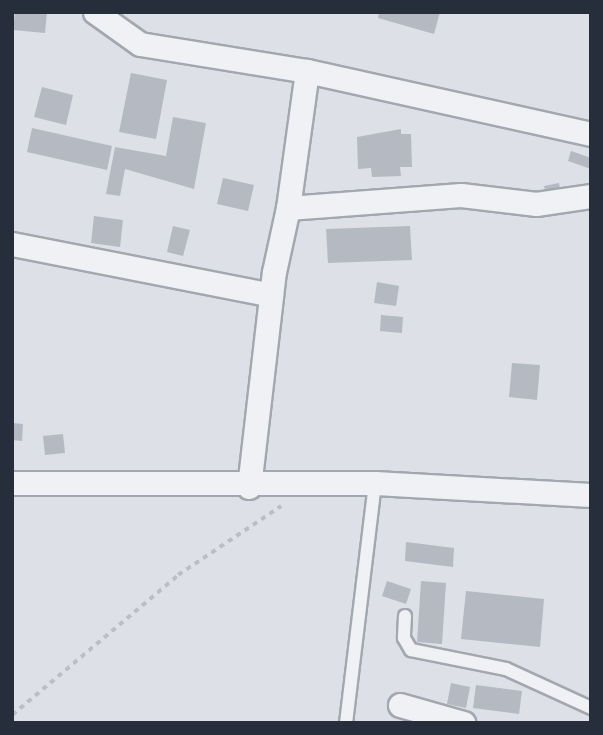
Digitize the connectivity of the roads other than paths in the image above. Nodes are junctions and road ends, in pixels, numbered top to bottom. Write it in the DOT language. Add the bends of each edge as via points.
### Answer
graph roads {
  1 [pos="95,12"];
  2 [pos="307,71"];
  3 [pos="591,134"];
  4 [pos="591,196"];
  5 [pos="288,208"];
  6 [pos="12,244"];
  7 [pos="271,295"];
  8 [pos="12,483"];
  9 [pos="375,483"];
  10 [pos="249,486"];
  11 [pos="591,495"];
  12 [pos="405,616"];
  13 [pos="400,705"];
  14 [pos="591,708"];
  15 [pos="346,723"];
  16 [pos="463,723"];
  1 -- 2 [label="street" via="140,44"];
  2 -- 3 [label="street"];
  2 -- 5 [label="street"];
  4 -- 5 [label="street" via="536,204 461,195"];
  5 -- 7 [label="street"];
  6 -- 7 [label="street"];
  7 -- 10 [label="street"];
  8 -- 10 [label="street"];
  9 -- 10 [label="street"];
  9 -- 11 [label="street"];
  9 -- 15 [label="lane"];
  12 -- 14 [label="lane" via="404,638 411,650 506,669"];
  13 -- 16 [label="street"];
}
